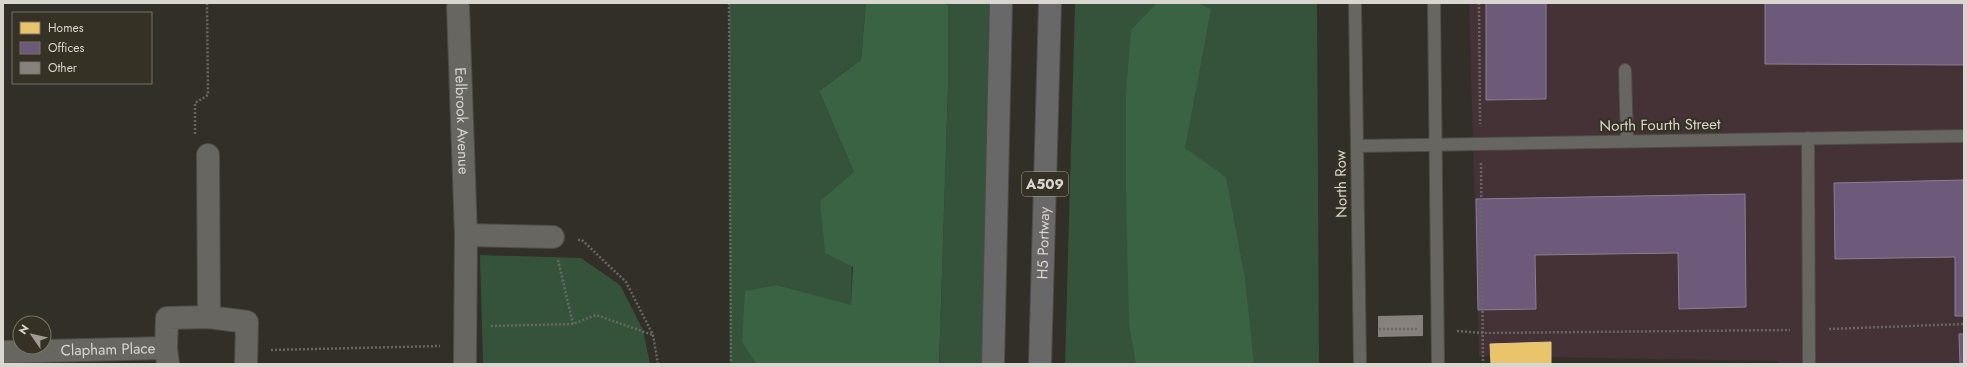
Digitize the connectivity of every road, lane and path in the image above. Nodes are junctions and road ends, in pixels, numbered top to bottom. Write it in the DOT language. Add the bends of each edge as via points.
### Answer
graph roads {
  1 [pos="207,3"];
  2 [pos="729,3"];
  3 [pos="1001,3"];
  4 [pos="1050,3"];
  5 [pos="1354,3"];
  6 [pos="1434,3"];
  7 [pos="1479,3"];
  8 [pos="458,4"];
  9 [pos="1625,70"];
  10 [pos="1964,136"];
  11 [pos="1808,138"];
  12 [pos="1628,141"];
  13 [pos="1480,144"];
  14 [pos="1436,145"];
  15 [pos="1357,146"];
  16 [pos="208,155"];
  17 [pos="466,235"];
  18 [pos="553,237"];
  19 [pos="209,317"];
  20 [pos="464,322"];
  21 [pos="573,324"];
  22 [pos="1964,324"];
  23 [pos="1360,329"];
  24 [pos="1438,330"];
  25 [pos="1809,330"];
  26 [pos="1483,333"];
  27 [pos="653,335"];
  28 [pos="3,352"];
  29 [pos="465,355"];
  30 [pos="167,356"];
  31 [pos="246,357"];
  32 [pos="658,364"];
  33 [pos="731,364"];
  34 [pos="993,364"];
  35 [pos="1040,364"];
  36 [pos="1360,364"];
  37 [pos="1438,364"];
  38 [pos="1483,364"];
  39 [pos="1809,364"];
  1 -- 16 [label="path" via="208,95 195,103 195,135"];
  2 -- 33 [label="path"];
  3 -- 34 [label="main road"];
  4 -- 35 [label="main road, H5 Portway / A509"];
  5 -- 15 [label="lane, North Row"];
  6 -- 14 [label="lane"];
  7 -- 13 [label="path"];
  8 -- 17 [label="street, Eelbrook Avenue"];
  9 -- 12 [label="lane"];
  10 -- 11 [label="lane, North Fourth Street"];
  11 -- 12 [label="lane, North Fourth Street"];
  11 -- 25 [label="lane"];
  12 -- 13 [label="lane, North Fourth Street"];
  13 -- 14 [label="lane, North Fourth Street"];
  13 -- 26 [label="path"];
  14 -- 15 [label="lane, North Fourth Street"];
  14 -- 24 [label="lane"];
  15 -- 23 [label="lane, North Row"];
  16 -- 19 [label="street"];
  17 -- 18 [label="street"];
  17 -- 20 [label="street, Eelbrook Avenue"];
  18 -- 21 [label="path"];
  18 -- 27 [label="path" via="582,240 626,282"];
  19 -- 30 [label="street, Clapham Place" via="166,318"];
  19 -- 31 [label="street, Clapham Place" via="247,322"];
  20 -- 21 [label="path" via="491,326"];
  20 -- 29 [label="street, Eelbrook Avenue"];
  21 -- 27 [label="path" via="596,315"];
  22 -- 25 [label="path"];
  23 -- 24 [label="path"];
  23 -- 36 [label="lane, North Row"];
  24 -- 26 [label="path"];
  24 -- 37 [label="lane"];
  25 -- 26 [label="path"];
  25 -- 39 [label="lane"];
  26 -- 38 [label="path"];
  27 -- 32 [label="path"];
  28 -- 30 [label="street, Clapham Place"];
  29 -- 31 [label="path"];
}
